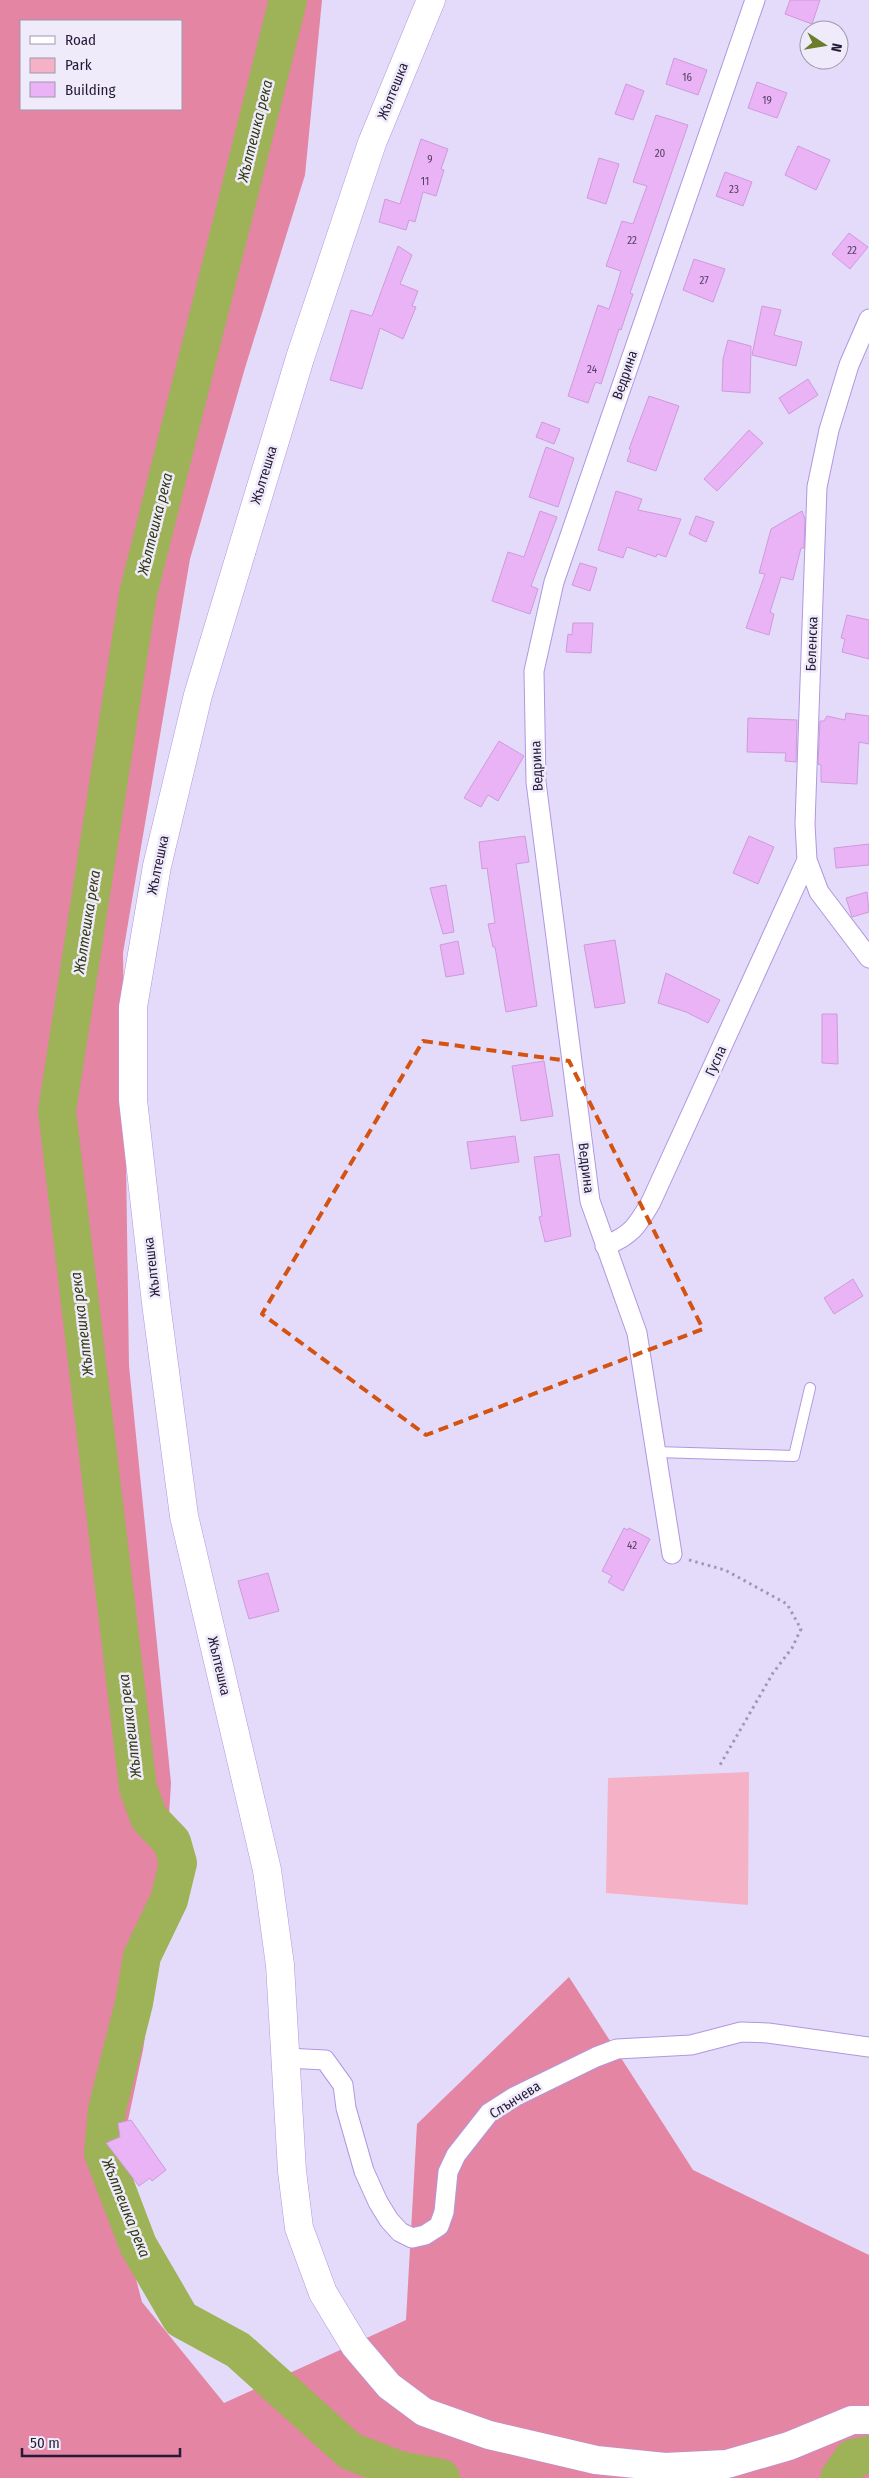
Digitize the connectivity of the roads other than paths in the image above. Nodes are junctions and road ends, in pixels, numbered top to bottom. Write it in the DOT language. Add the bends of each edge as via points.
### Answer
graph roads {
  1 [pos="431,0"];
  2 [pos="755,0"];
  3 [pos="869,319"];
  4 [pos="808,860"];
  5 [pos="869,958"];
  6 [pos="605,1246"];
  7 [pos="810,1388"];
  8 [pos="656,1452"];
  9 [pos="672,1554"];
  10 [pos="869,2047"];
  11 [pos="286,2058"];
  12 [pos="869,2420"];
  1 -- 11 [label="main road, Жълтешка" via="372,143 306,339 198,695 156,866 133,1007 132,1100 183,1506 267,1870 280,1965"];
  2 -- 6 [label="street, Ведрина" via="554,582 534,671 536,782 590,1201"];
  3 -- 4 [label="street, Беленска" via="849,366 829,430 817,487 805,824"];
  4 -- 5 [label="street, Беленска" via="819,892"];
  4 -- 6 [label="street, Гусла" via="651,1202 636,1228 624,1238"];
  6 -- 8 [label="street, Ведрина" via="637,1333"];
  7 -- 8 [label="lane" via="794,1456"];
  8 -- 9 [label="street, Ведрина"];
  10 -- 11 [label="street, Слънчева" via="741,2032 691,2045 617,2049 596,2057 514,2097 489,2113 456,2155 448,2172 444,2212 439,2226 425,2235 412,2238 400,2232 378,2202 364,2170 346,2108 343,2085 333,2068 325,2060"];
  11 -- 12 [label="main road, Жълтешка" via="292,2171 299,2228 323,2293 355,2346 383,2380 424,2412 489,2434 596,2460 665,2467 727,2464 789,2446 852,2420"];
}
